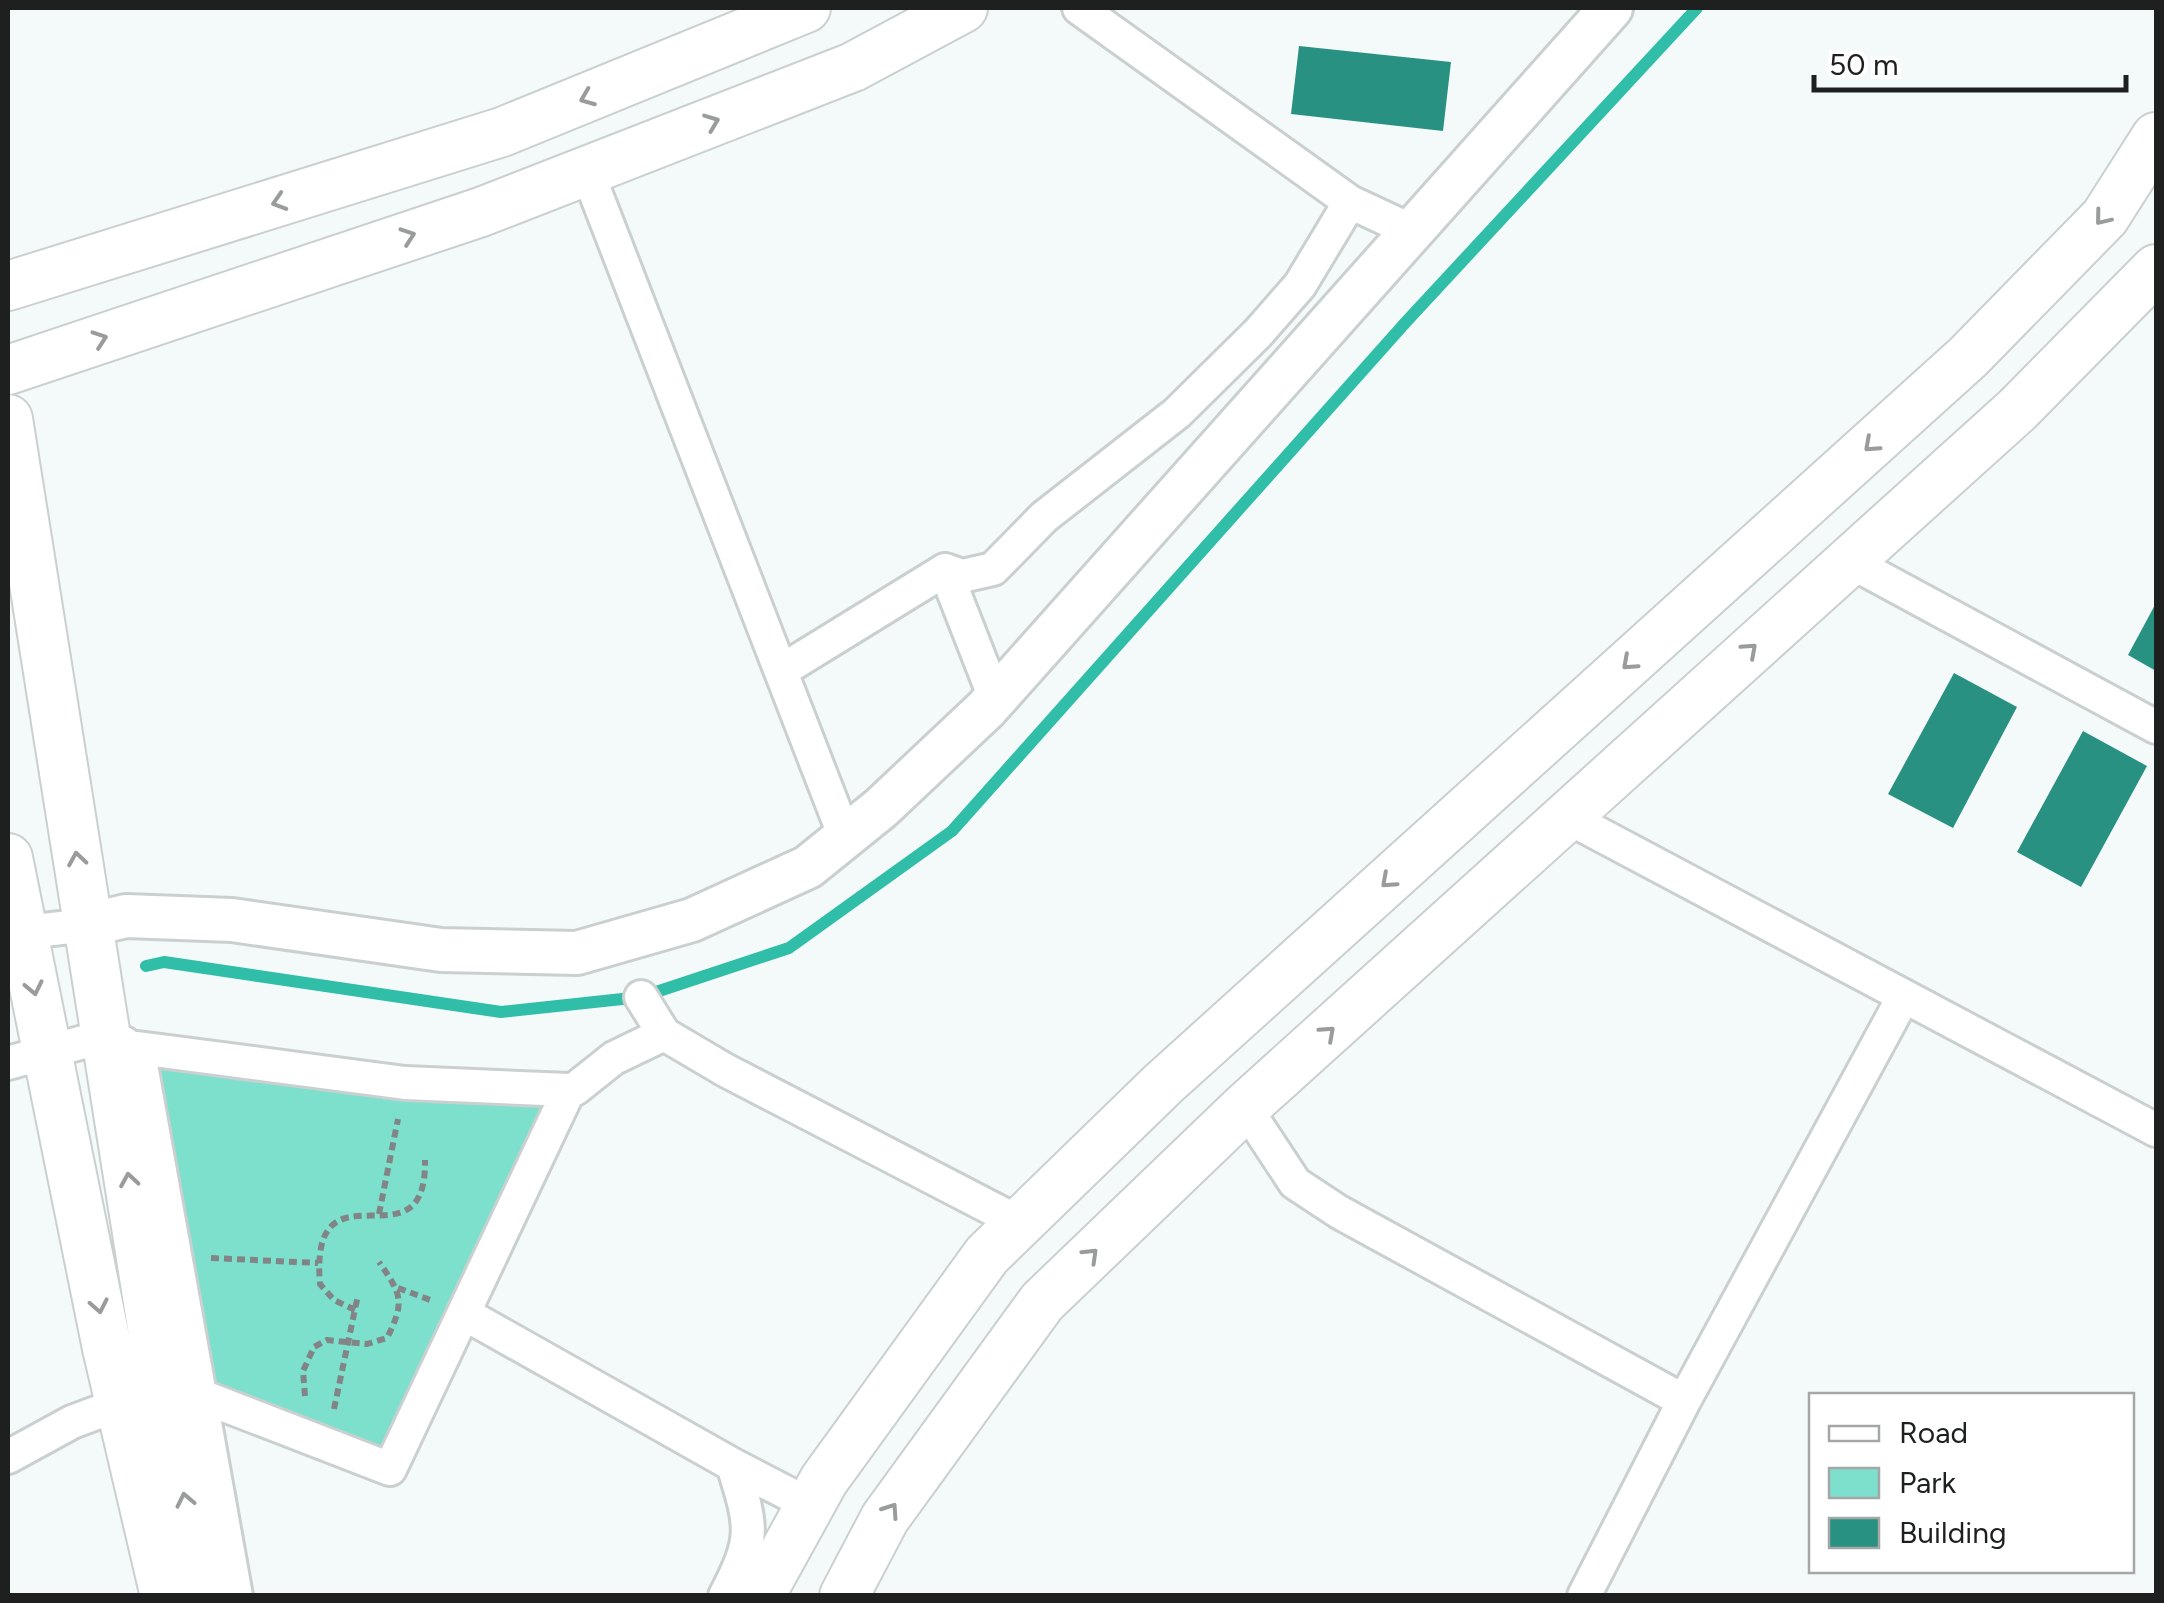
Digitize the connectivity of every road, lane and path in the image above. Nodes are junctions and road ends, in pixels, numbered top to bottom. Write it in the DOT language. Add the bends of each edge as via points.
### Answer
graph roads {
  1 [pos="806,8"];
  2 [pos="963,8"];
  3 [pos="1079,8"];
  4 [pos="1611,8"];
  5 [pos="2156,137"];
  6 [pos="587,171"];
  7 [pos="1350,202"];
  8 [pos="1410,230"];
  9 [pos="2151,284"];
  10 [pos="8,286"];
  11 [pos="8,370"];
  12 [pos="8,419"];
  13 [pos="1849,561"];
  14 [pos="945,570"];
  15 [pos="781,672"];
  16 [pos="995,698"];
  17 [pos="2156,727"];
  18 [pos="1566,817"];
  19 [pos="845,837"];
  20 [pos="8,858"];
  21 [pos="88,925"];
  22 [pos="15,932"];
  23 [pos="1904,996"];
  24 [pos="641,997"];
  25 [pos="664,1034"];
  26 [pos="122,1042"];
  27 [pos="27,1057"];
  28 [pos="405,1083"];
  29 [pos="569,1090"];
  30 [pos="1245,1107"];
  31 [pos="2156,1130"];
  32 [pos="426,1160"];
  33 [pos="379,1214"];
  34 [pos="1020,1223"];
  35 [pos="175,1256"];
  36 [pos="379,1262"];
  37 [pos="318,1263"];
  38 [pos="358,1295"];
  39 [pos="354,1310"];
  40 [pos="465,1314"];
  41 [pos="347,1344"];
  42 [pos="201,1396"];
  43 [pos="1684,1401"];
  44 [pos="120,1404"];
  45 [pos="312,1408"];
  46 [pos="322,1412"];
  47 [pos="8,1456"];
  48 [pos="734,1466"];
  49 [pos="810,1505"];
  50 [pos="171,1593"];
  51 [pos="236,1596"];
  52 [pos="725,1596"];
  53 [pos="760,1596"];
  54 [pos="844,1596"];
  55 [pos="1584,1596"];
  1 -- 10 [label="main road, one-way" via="502,132"];
  6 -- 2 [label="main road, one-way" via="853,68"];
  3 -- 7 [label="street"];
  4 -- 8 [label="street"];
  5 -- 34 [label="main road, one-way" via="2105,217 1968,357 1163,1084"];
  11 -- 6 [label="main road, one-way"];
  6 -- 15 [label="street"];
  7 -- 8 [label="street"];
  7 -- 14 [label="street" via="1300,284 1177,413 1044,516 993,569 962,576"];
  8 -- 16 [label="street"];
  9 -- 13 [label="main road"];
  21 -- 12 [label="main road, one-way"];
  13 -- 17 [label="street"];
  18 -- 13 [label="main road, one-way"];
  14 -- 15 [label="street"];
  14 -- 16 [label="street"];
  15 -- 19 [label="street"];
  16 -- 19 [label="street"];
  18 -- 23 [label="street"];
  30 -- 18 [label="main road, one-way"];
  19 -- 21 [label="street" via="808,866 692,920 577,953 441,950 232,920 126,916"];
  20 -- 22 [label="main road"];
  21 -- 22 [label="street"];
  21 -- 26 [label="main road"];
  22 -- 27 [label="main road, one-way"];
  23 -- 31 [label="street"];
  23 -- 43 [label="street"];
  24 -- 25 [label="street"];
  25 -- 29 [label="street"];
  25 -- 34 [label="street"];
  26 -- 27 [label="street"];
  26 -- 28 [label="street"];
  26 -- 35 [label="street"];
  50 -- 26 [label="main road, one-way" via="164,1402"];
  27 -- 44 [label="main road, one-way"];
  28 -- 29 [label="street"];
  28 -- 33 [label="path"];
  29 -- 40 [label="street"];
  30 -- 43 [label="street" via="1295,1182"];
  54 -- 30 [label="main road, one-way" via="885,1518 1042,1302"];
  32 -- 33 [label="path" via="426,1186 412,1209"];
  33 -- 37 [label="path" via="341,1220 325,1232"];
  34 -- 49 [label="main road" via="987,1254"];
  35 -- 37 [label="path"];
  35 -- 42 [label="street"];
  36 -- 41 [label="path" via="397,1288 401,1310 387,1338"];
  37 -- 39 [label="path" via="320,1284"];
  38 -- 39 [label="path"];
  39 -- 41 [label="path"];
  40 -- 42 [label="street" via="390,1469"];
  40 -- 48 [label="street"];
  41 -- 45 [label="path" via="327,1340 314,1347 303,1371 303,1393"];
  41 -- 46 [label="path" via="332,1416"];
  42 -- 51 [label="street"];
  43 -- 55 [label="street"];
  44 -- 47 [label="street"];
  44 -- 50 [label="main road"];
  48 -- 49 [label="street"];
  48 -- 52 [label="street" via="749,1516 746,1555"];
  49 -- 53 [label="main road"];
}
